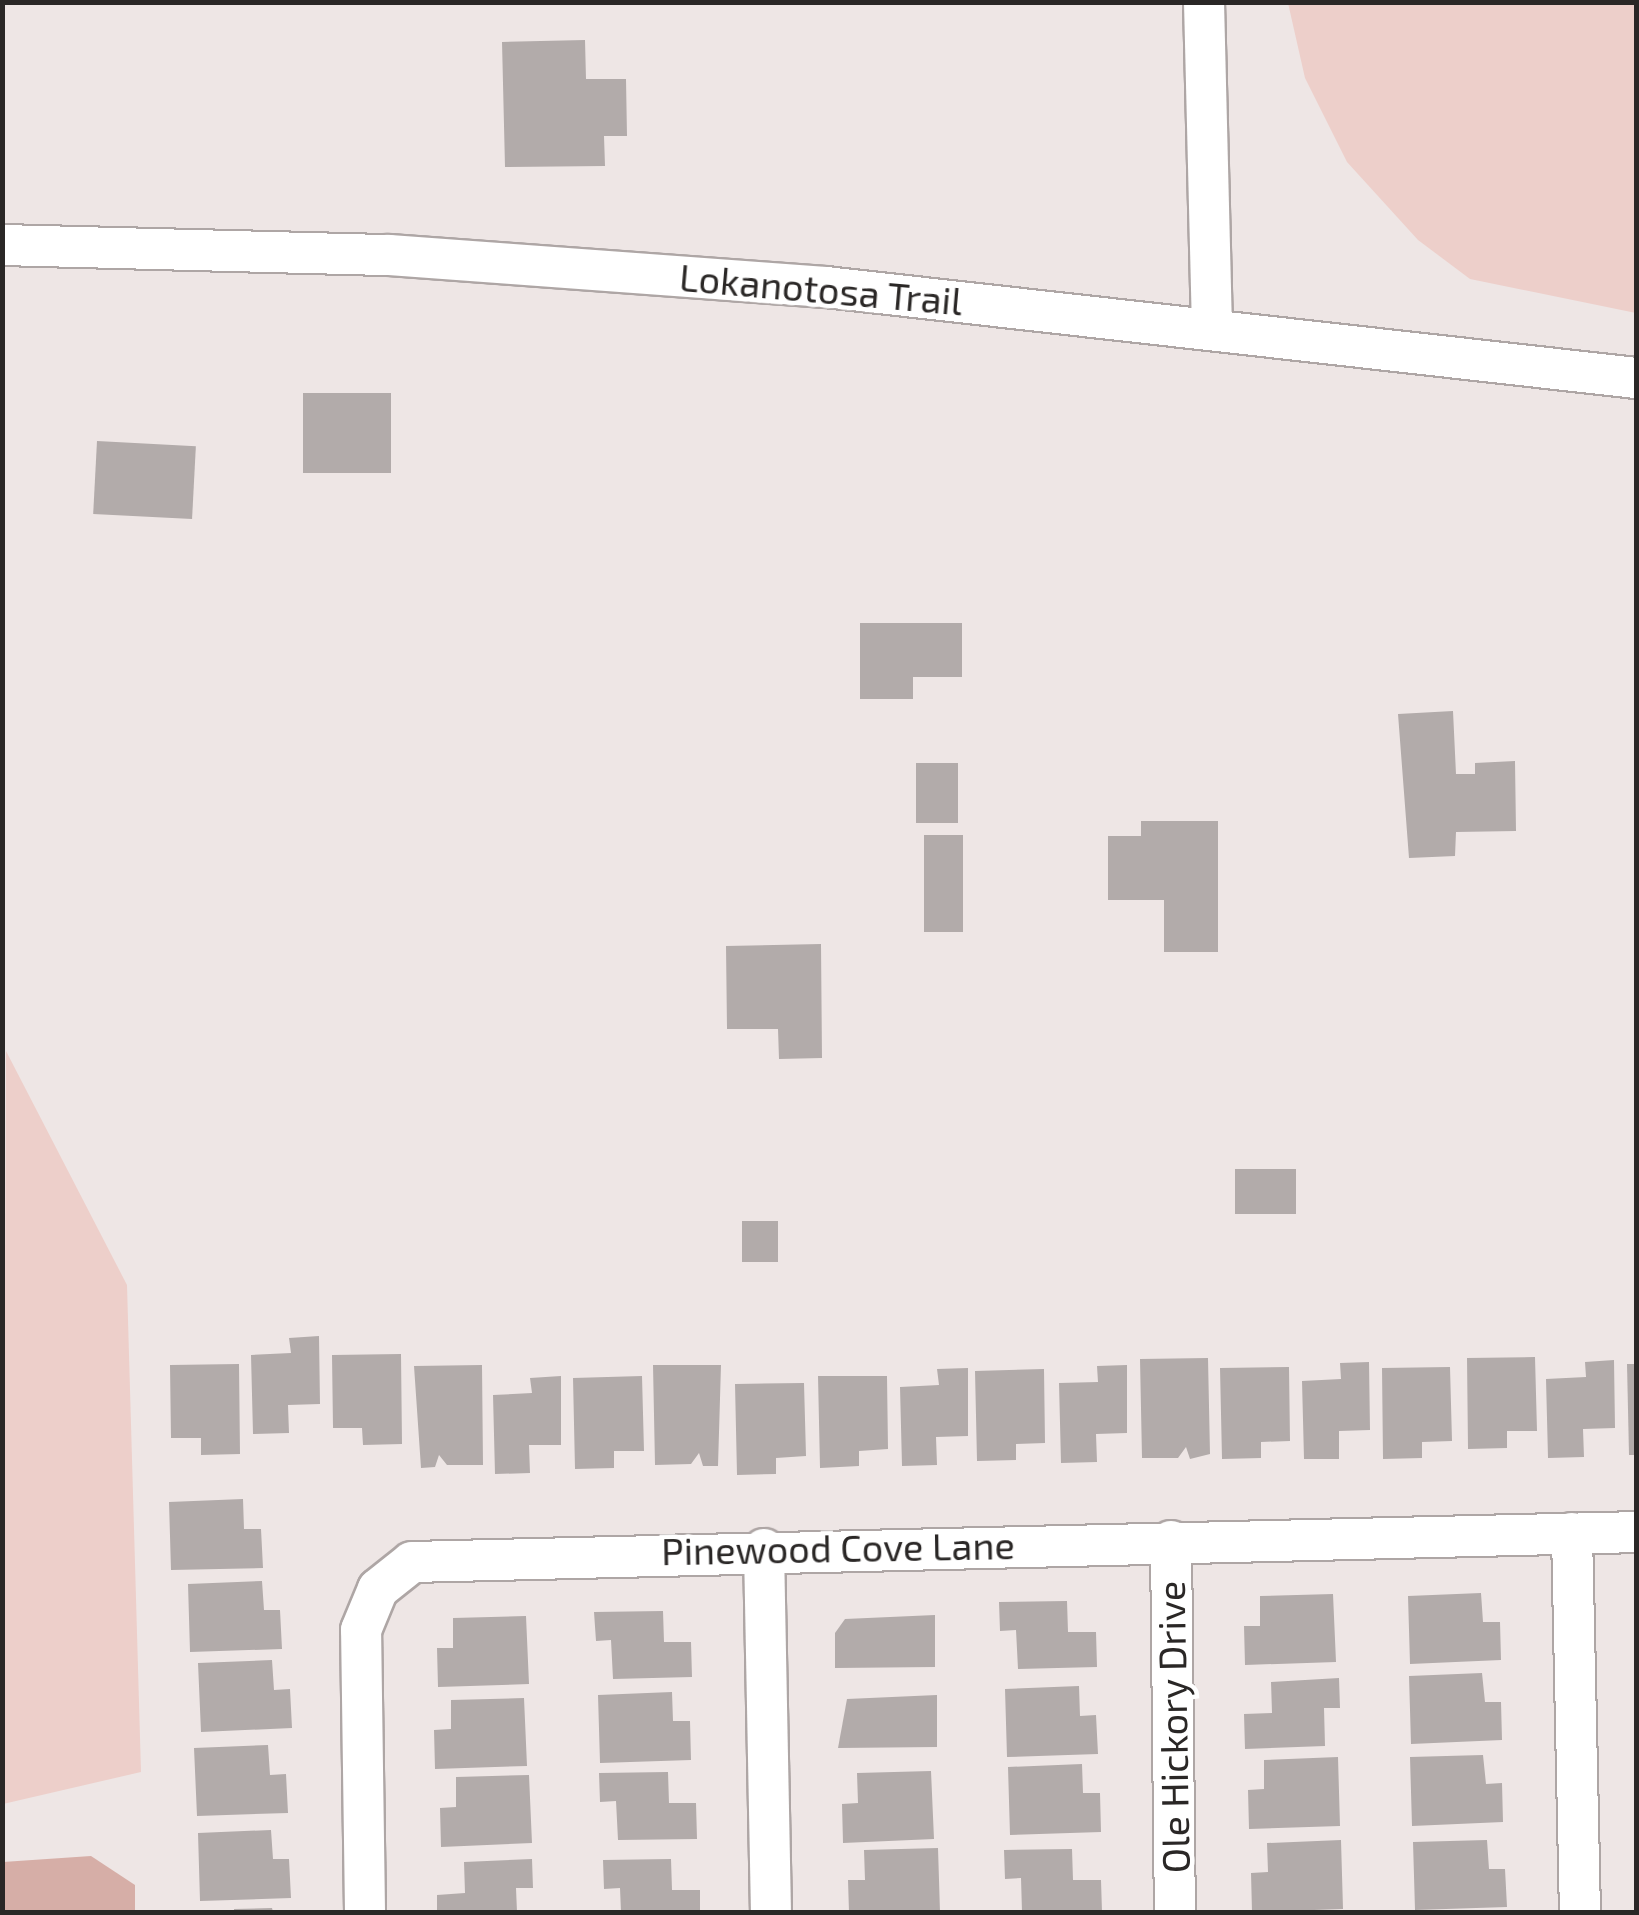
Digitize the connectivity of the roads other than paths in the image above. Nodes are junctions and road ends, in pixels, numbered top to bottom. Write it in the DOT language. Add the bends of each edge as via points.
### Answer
graph roads {
  1 [pos="1204,2"];
  2 [pos="2,245"];
  3 [pos="1212,326"];
  4 [pos="1636,378"];
  5 [pos="1636,1532"];
  6 [pos="1572,1533"];
  7 [pos="1171,1541"];
  8 [pos="764,1549"];
  9 [pos="365,1912"];
  10 [pos="771,1912"];
  11 [pos="1176,1912"];
  12 [pos="1580,1912"];
  1 -- 3 [label="street"];
  2 -- 3 [label="street, Lokanotosa Trail" via="420,257"];
  3 -- 4 [label="street, Lokanotosa Trail"];
  5 -- 6 [label="street, Pinewood Cove Lane"];
  6 -- 7 [label="street, Pinewood Cove Lane"];
  6 -- 12 [label="street"];
  7 -- 8 [label="street, Pinewood Cove Lane"];
  7 -- 11 [label="street, Ole Hickory Drive"];
  8 -- 9 [label="street, Pinewood Cove Lane" via="432,1557 394,1572 361,1630"];
  8 -- 10 [label="street"];
}
